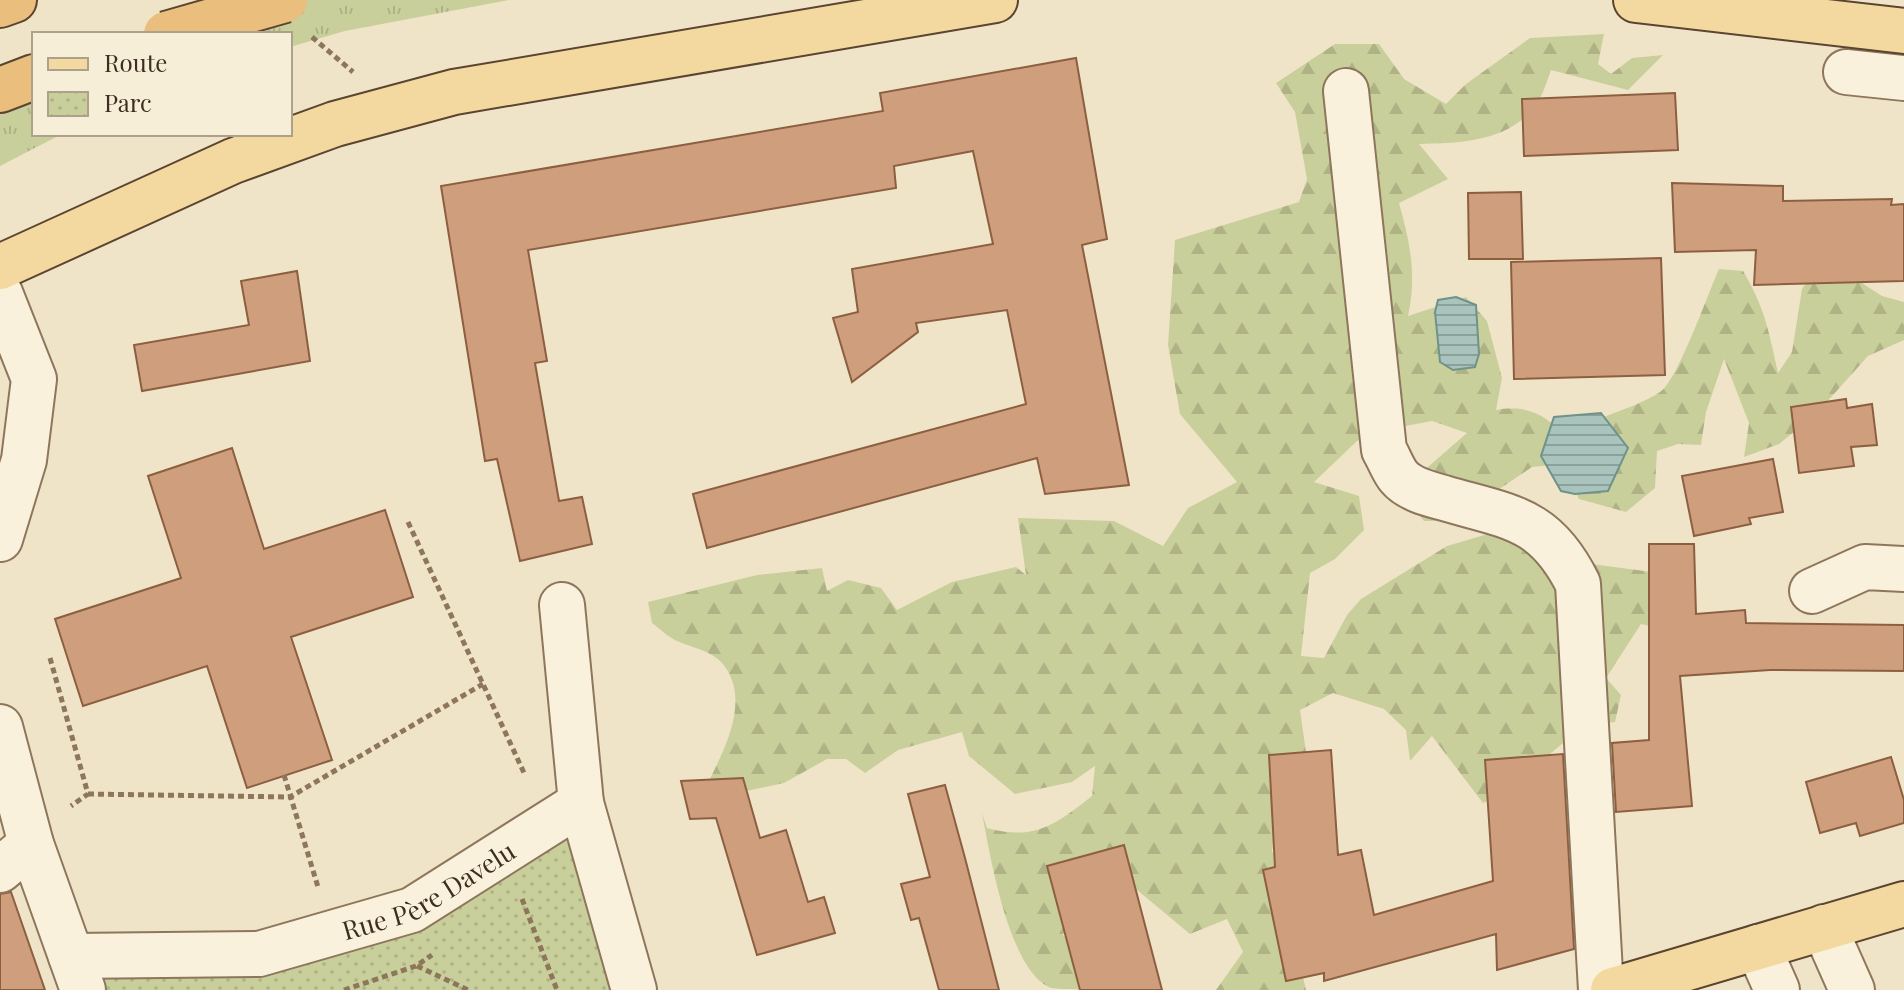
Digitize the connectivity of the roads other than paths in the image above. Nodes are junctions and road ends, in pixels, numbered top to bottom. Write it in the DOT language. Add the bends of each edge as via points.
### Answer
graph roads {
  1 [pos="14,0"];
  2 [pos="285,0"];
  3 [pos="995,0"];
  4 [pos="1636,0"];
  5 [pos="0,5"];
  6 [pos="1904,31"];
  7 [pos="173,32"];
  8 [pos="1846,72"];
  9 [pos="32,78"];
  10 [pos="1904,78"];
  11 [pos="0,90"];
  12 [pos="1346,91"];
  13 [pos="0,267"];
  14 [pos="0,293"];
  15 [pos="0,539"];
  16 [pos="1904,569"];
  17 [pos="1812,591"];
  18 [pos="562,605"];
  19 [pos="0,727"];
  20 [pos="581,803"];
  21 [pos="15,857"];
  22 [pos="1904,904"];
  23 [pos="1824,927"];
  24 [pos="1758,947"];
  25 [pos="77,973"];
  26 [pos="634,990"];
  27 [pos="1601,990"];
  28 [pos="1613,990"];
  29 [pos="1777,990"];
  30 [pos="1852,990"];
  1 -- 5 [label="highway"];
  2 -- 7 [label="highway, bridge"];
  3 -- 13 [label="main road" via="454,92 335,124 233,161"];
  4 -- 6 [label="main road"];
  8 -- 10 [label="street"];
  9 -- 11 [label="highway"];
  12 -- 27 [label="street" via="1384,450 1400,479 1423,492 1519,520 1544,534 1563,553 1578,584"];
  14 -- 15 [label="street" via="34,379 24,460"];
  16 -- 17 [label="street" via="1865,567"];
  18 -- 20 [label="street"];
  19 -- 21 [label="street"];
  20 -- 25 [label="street, Rue Père Davelu" via="412,910 259,954"];
  20 -- 26 [label="street"];
  21 -- 25 [label="street"];
  22 -- 23 [label="main road"];
  23 -- 24 [label="main road"];
  23 -- 30 [label="street"];
  24 -- 28 [label="main road"];
  24 -- 29 [label="street"];
}
